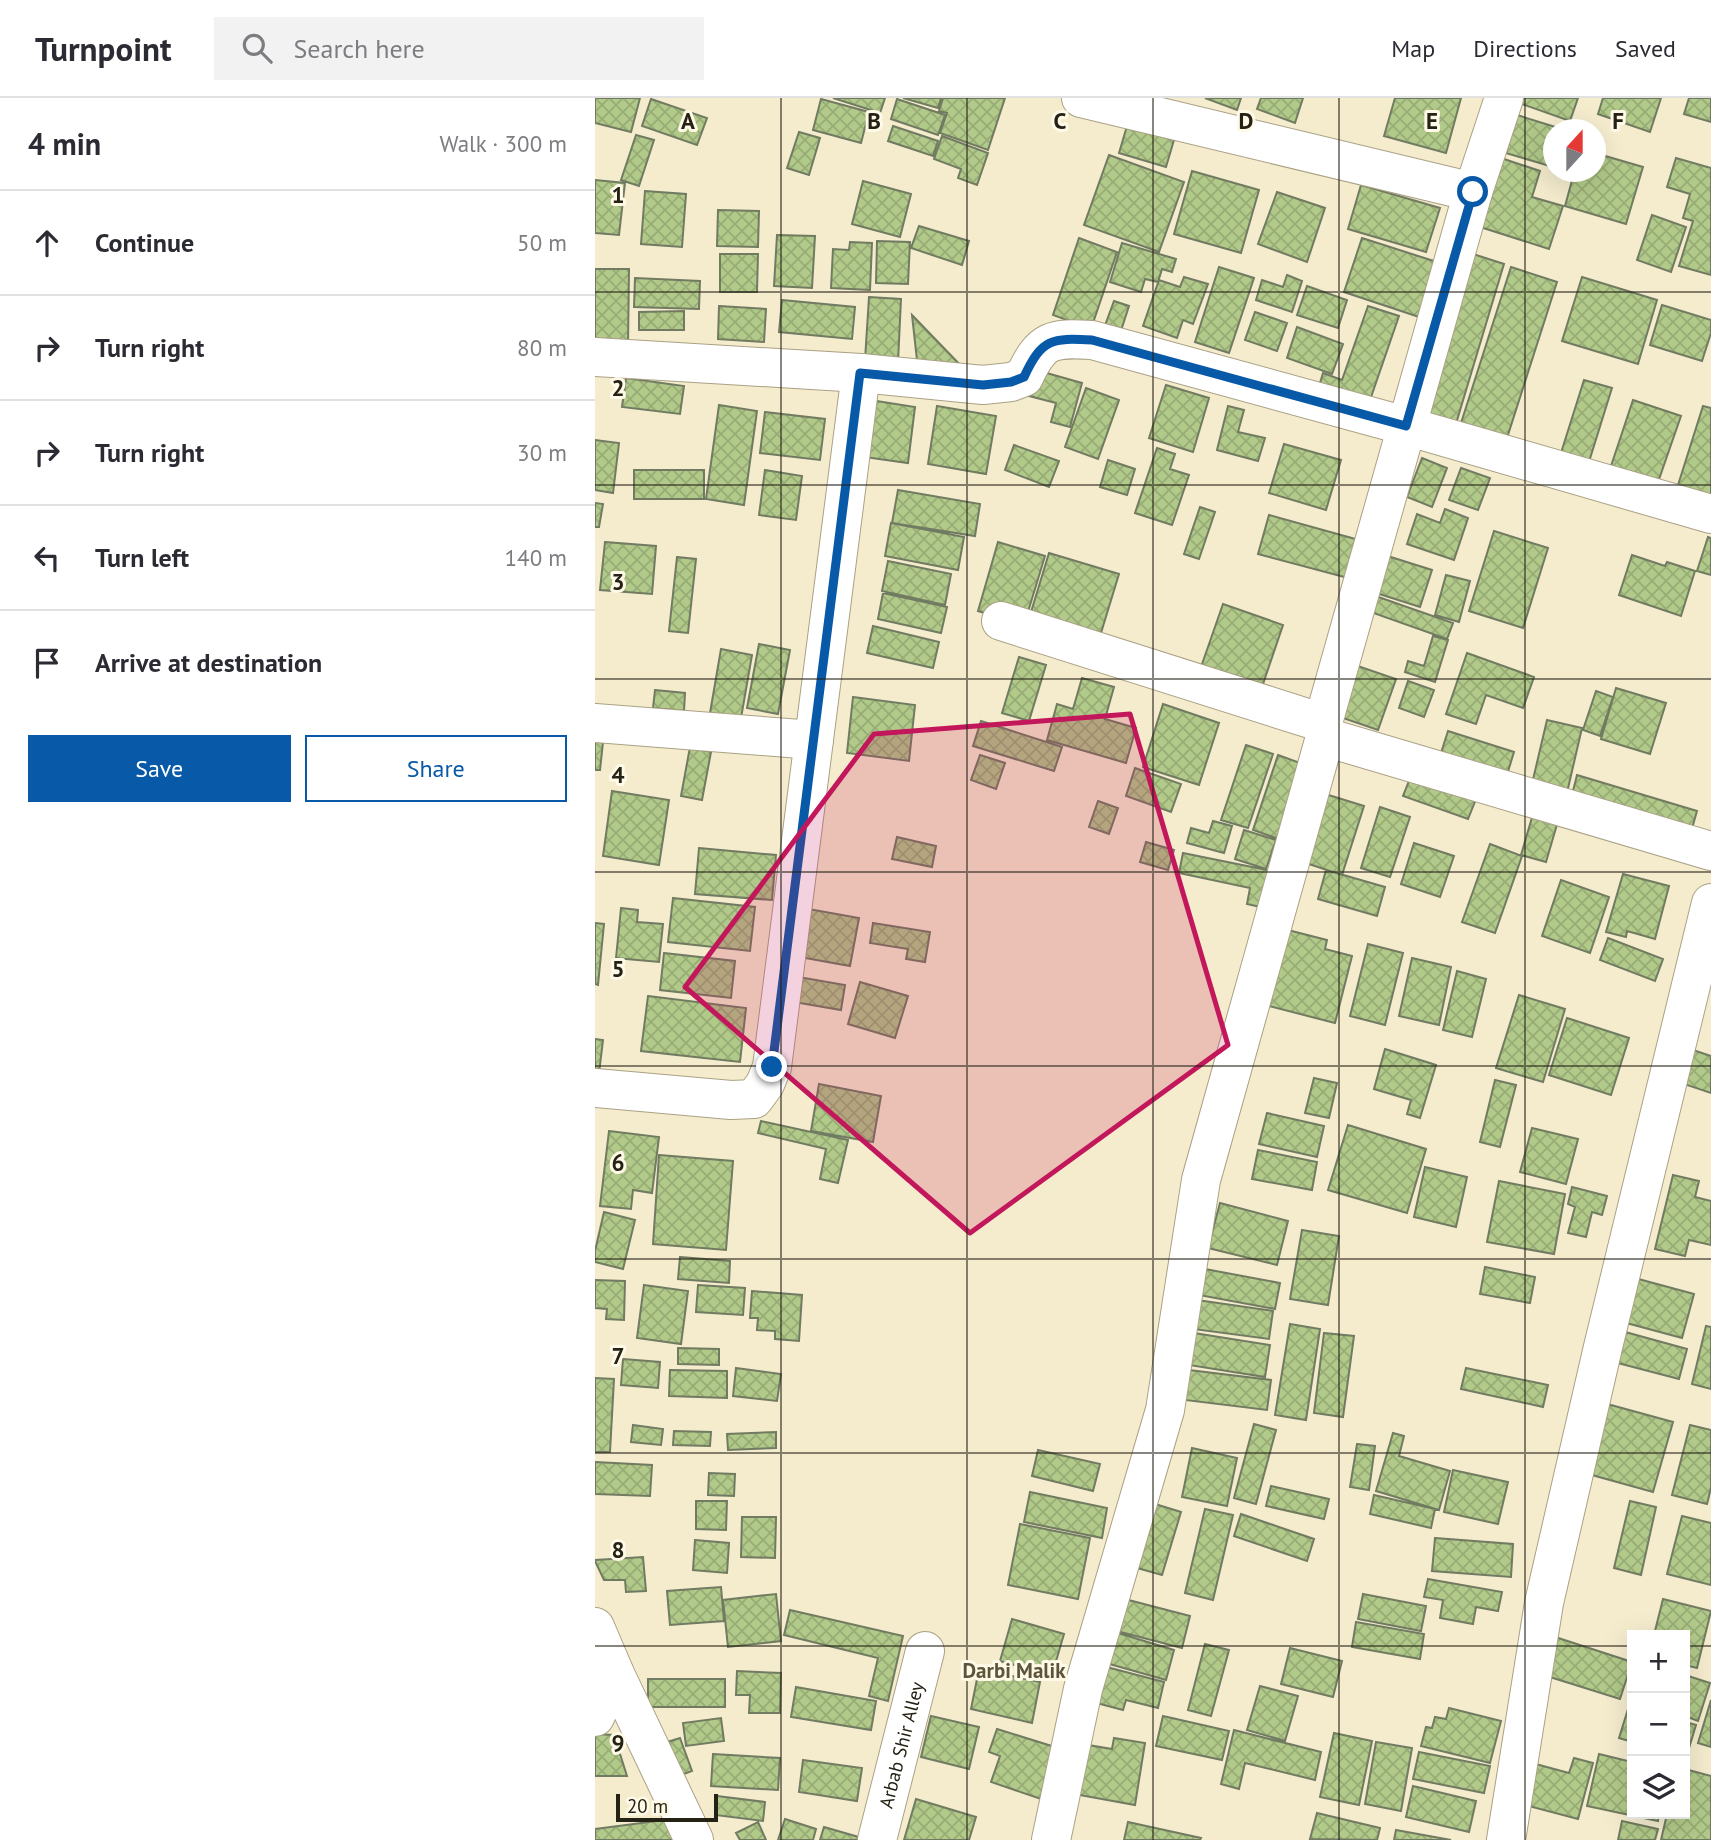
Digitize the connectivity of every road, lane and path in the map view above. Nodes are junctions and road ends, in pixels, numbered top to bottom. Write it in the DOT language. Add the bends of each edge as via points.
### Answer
graph roads {
  1 [pos="1081,98"];
  2 [pos="1504,98"];
  3 [pos="1473,192"];
  4 [pos="595,357"];
  5 [pos="860,373"];
  6 [pos="1406,426"];
  7 [pos="1711,514"];
  8 [pos="1001,621"];
  9 [pos="595,723"];
  10 [pos="1324,730"];
  11 [pos="814,740"];
  12 [pos="1711,851"];
  13 [pos="1711,903"];
  14 [pos="595,1088"];
  15 [pos="595,1627"];
  16 [pos="925,1651"];
  17 [pos="615,1674"];
  18 [pos="595,1717"];
  19 [pos="694,1840"];
  20 [pos="877,1840"];
  21 [pos="1051,1840"];
  22 [pos="1506,1840"];
  1 -- 3 [label="street"];
  2 -- 3 [label="street"];
  3 -- 6 [label="street"];
  4 -- 5 [label="street"];
  5 -- 6 [label="street" via="983,385 1011,382 1024,377 1043,346 1061,339 1092,340"];
  5 -- 11 [label="street"];
  6 -- 7 [label="street"];
  6 -- 10 [label="street"];
  8 -- 10 [label="street"];
  9 -- 11 [label="street"];
  10 -- 12 [label="street"];
  10 -- 21 [label="street" via="1201,1180 1165,1410 1083,1689"];
  11 -- 14 [label="street" via="772,1067 765,1084 754,1099 731,1100"];
  13 -- 22 [label="street" via="1544,1603"];
  15 -- 17 [label="street"];
  16 -- 20 [label="street, Arbab Shir Alley"];
  17 -- 18 [label="street"];
  17 -- 19 [label="street"];
}
